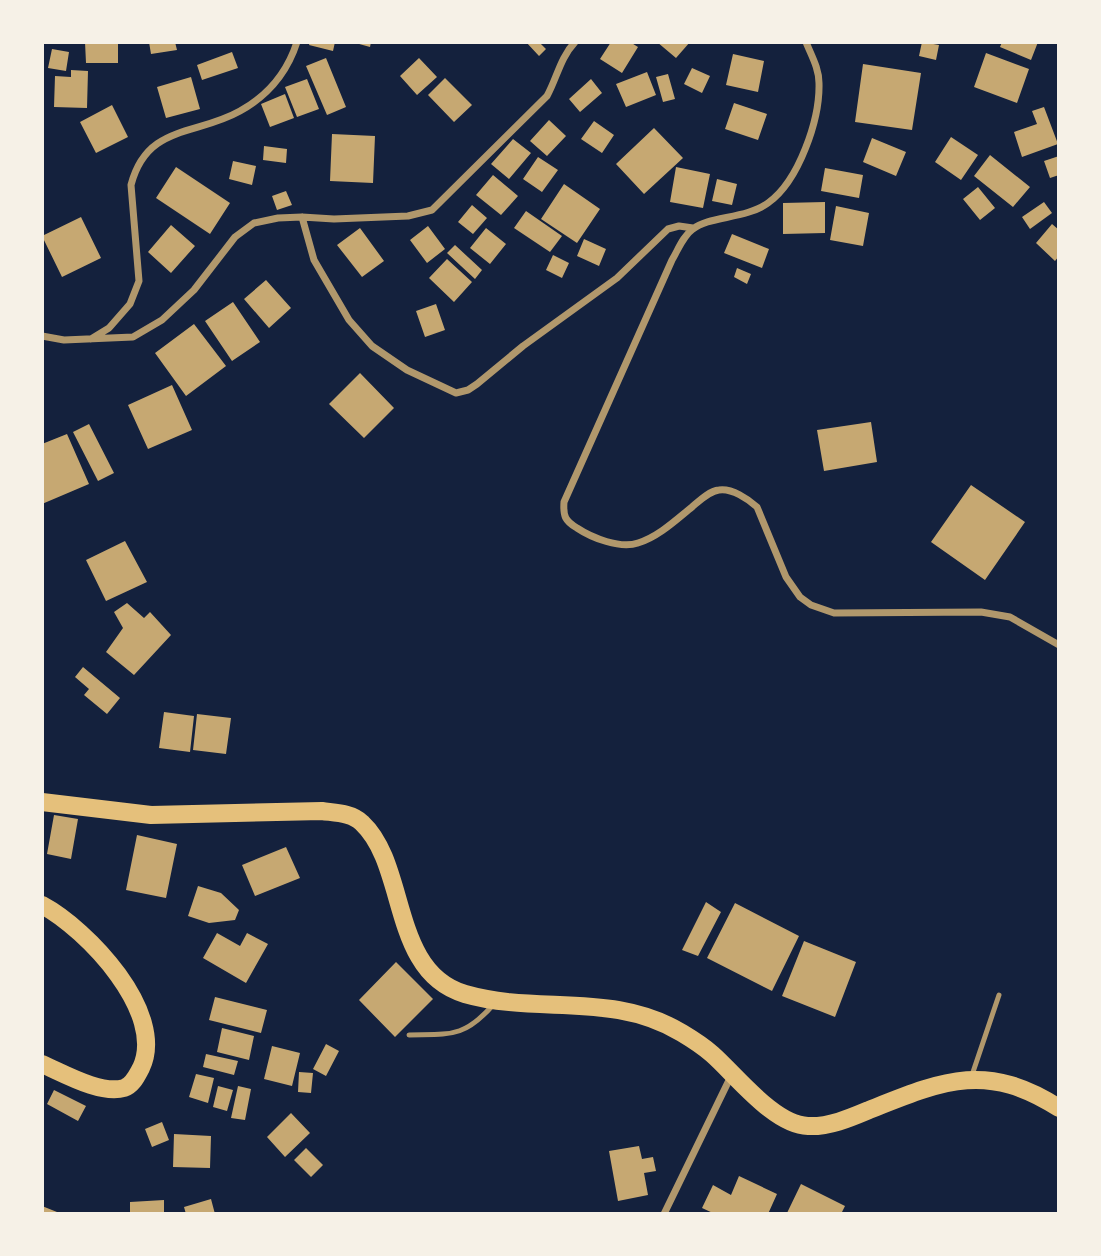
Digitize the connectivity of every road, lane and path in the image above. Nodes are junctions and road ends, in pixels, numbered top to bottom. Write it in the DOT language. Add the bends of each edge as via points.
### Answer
graph roads {
  1 [pos="297,42"];
  2 [pos="575,42"];
  3 [pos="806,42"];
  4 [pos="302,217"];
  5 [pos="693,228"];
  6 [pos="42,336"];
  7 [pos="90,340"];
  8 [pos="1059,645"];
  9 [pos="42,802"];
  10 [pos="42,905"];
  11 [pos="999,995"];
  12 [pos="498,1000"];
  13 [pos="409,1035"];
  14 [pos="42,1064"];
  15 [pos="732,1073"];
  16 [pos="970,1080"];
  17 [pos="1059,1108"];
  18 [pos="664,1214"];
  1 -- 7 [label="street" via="290,65 271,89 240,111 163,138 146,152 131,185 139,281 130,304 109,328"];
  2 -- 4 [label="street" via="547,96 432,210 398,217"];
  3 -- 5 [label="street" via="819,82 817,107 796,170 768,203 744,215"];
  4 -- 5 [label="street" via="314,260 349,320 372,346 407,370 456,393 477,384 617,278 668,229"];
  4 -- 7 [label="street" via="254,223 234,237 194,290 162,320 133,337"];
  5 -- 8 [label="street" via="672,260 564,502 568,523 588,536 637,544 720,489 757,507 786,577 811,606 834,613 981,612 1010,617"];
  6 -- 7 [label="street"];
  9 -- 12 [label="main road" via="151,815 344,814 361,822 378,843 405,924 430,974 465,994"];
  10 -- 14 [label="main road" via="102,954 126,988 147,1034 146,1056 134,1081 124,1088 82,1082"];
  11 -- 16 [label="lane"];
  12 -- 13 [label="lane" via="472,1027 449,1034"];
  12 -- 15 [label="main road" via="621,1008 681,1032"];
  15 -- 16 [label="main road" via="769,1109 805,1127 854,1116 932,1085"];
  15 -- 18 [label="street"];
  16 -- 17 [label="main road" via="1023,1088"];
}
